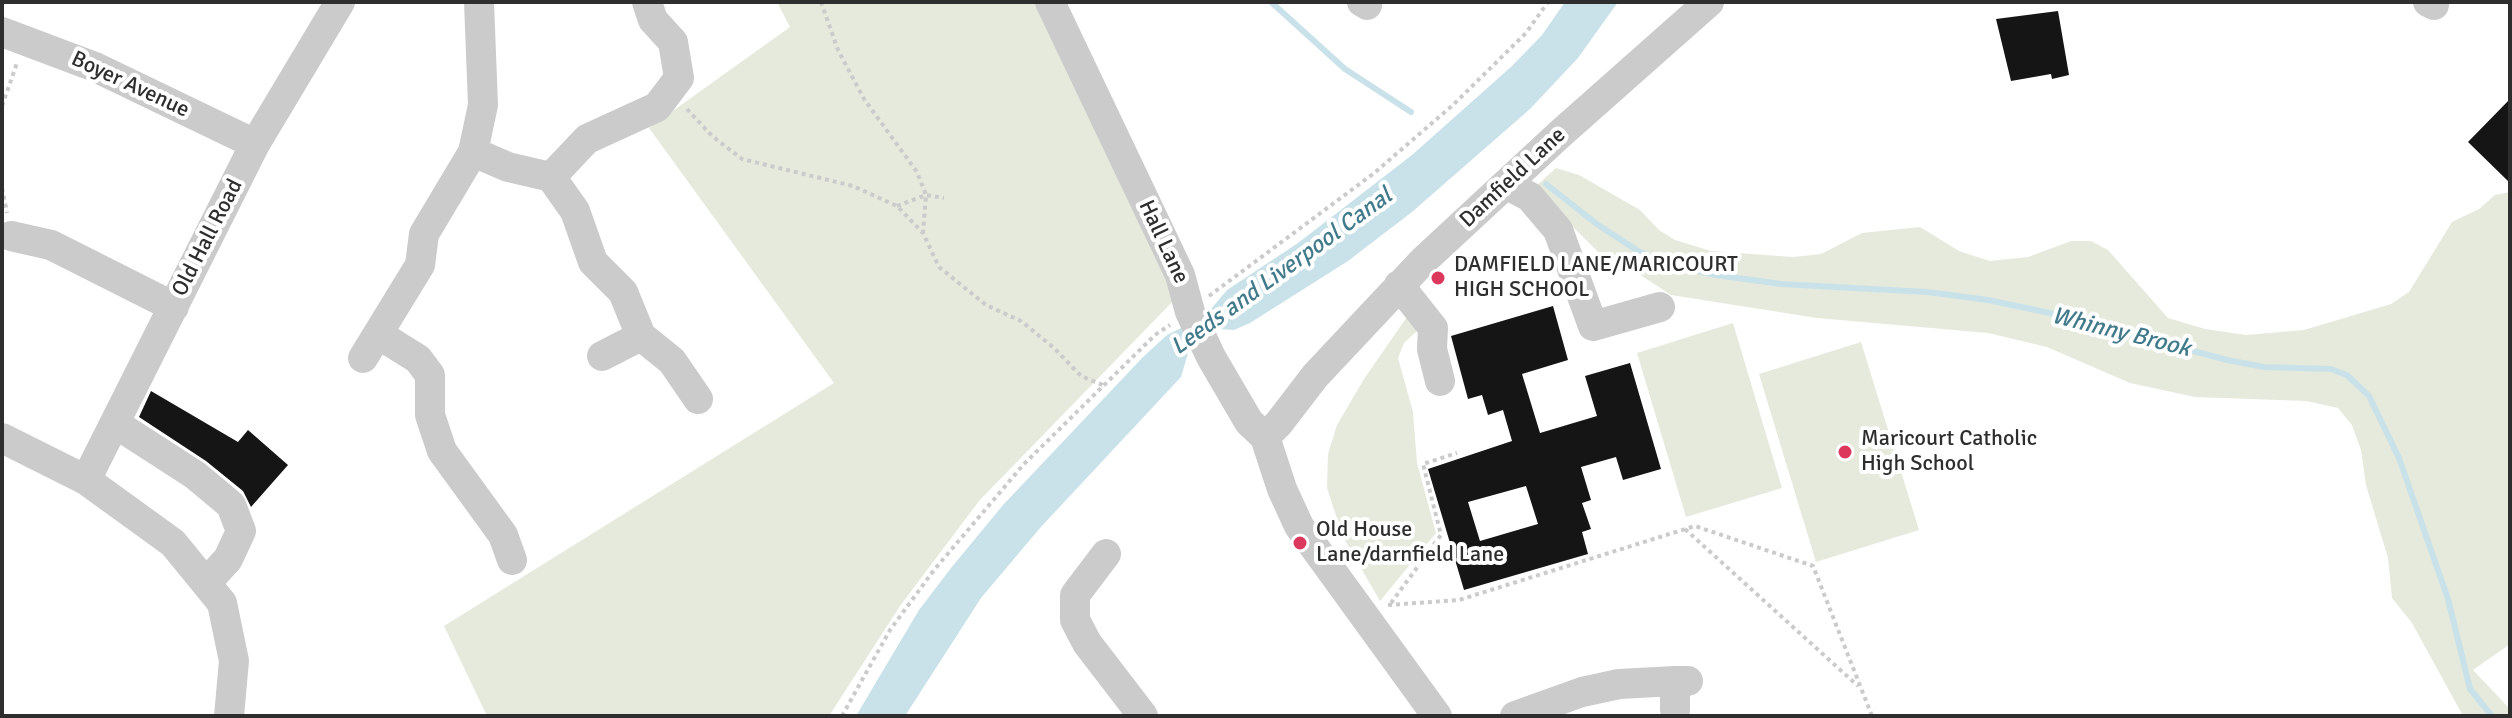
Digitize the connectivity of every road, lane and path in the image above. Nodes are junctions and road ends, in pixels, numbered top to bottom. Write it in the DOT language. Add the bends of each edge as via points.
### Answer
graph roads {
  1 [pos="479,2"];
  2 [pos="647,2"];
  3 [pos="821,2"];
  4 [pos="1050,2"];
  5 [pos="1709,2"];
  6 [pos="337,3"];
  7 [pos="14,36"];
  8 [pos="671,90"];
  9 [pos="2,106"];
  10 [pos="255,144"];
  11 [pos="473,152"];
  12 [pos="551,177"];
  13 [pos="1506,184"];
  14 [pos="926,195"];
  15 [pos="944,198"];
  16 [pos="897,206"];
  17 [pos="923,233"];
  18 [pos="11,236"];
  19 [pos="1399,285"];
  20 [pos="174,307"];
  21 [pos="1660,307"];
  22 [pos="641,336"];
  23 [pos="602,356"];
  24 [pos="1440,381"];
  25 [pos="1103,385"];
  26 [pos="698,399"];
  27 [pos="116,424"];
  28 [pos="1265,437"];
  29 [pos="2,438"];
  30 [pos="1457,453"];
  31 [pos="86,480"];
  32 [pos="1685,529"];
  33 [pos="1106,554"];
  34 [pos="512,560"];
  35 [pos="206,583"];
  36 [pos="1391,603"];
  37 [pos="1384,607"];
  38 [pos="1862,689"];
  39 [pos="1679,691"];
  40 [pos="229,716"];
  41 [pos="1143,716"];
  42 [pos="1437,716"];
  43 [pos="1515,716"];
  44 [pos="1872,716"];
  1 -- 11 [label="street" via="483,105"];
  2 -- 8 [label="street" via="653,20 673,42 679,78"];
  3 -- 14 [label="path" via="864,99 917,172"];
  4 -- 28 [label="street, Hall Lane" via="1180,275 1211,357 1249,422"];
  5 -- 13 [label="street, Damfield Lane"];
  6 -- 10 [label="street, Old Hall Road"];
  7 -- 9 [label="path"];
  7 -- 10 [label="street, Boyer Avenue" via="95,67"];
  8 -- 12 [label="street" via="657,107 587,139"];
  8 -- 16 [label="path" via="712,136 742,159 853,186"];
  10 -- 20 [label="street, Old Hall Road"];
  11 -- 12 [label="street"];
  11 -- 34 [label="street" via="424,234 420,265 370,346 418,359 430,375 430,415 442,451 503,535"];
  12 -- 22 [label="street" via="575,211 593,262 623,292"];
  13 -- 19 [label="street, Damfield Lane"];
  13 -- 21 [label="street" via="1530,197 1558,230 1593,326"];
  14 -- 15 [label="path"];
  14 -- 16 [label="path"];
  14 -- 17 [label="path"];
  16 -- 17 [label="path"];
  17 -- 25 [label="path" via="939,267 986,305 1021,321 1081,376"];
  18 -- 20 [label="street" via="51,245"];
  19 -- 24 [label="street" via="1433,328"];
  19 -- 28 [label="street, Damfield Lane"];
  20 -- 27 [label="street, Old Hall Road"];
  22 -- 23 [label="street"];
  22 -- 26 [label="street" via="672,361"];
  27 -- 31 [label="street, Old Hall Road"];
  27 -- 35 [label="street" via="231,505 241,531 228,559"];
  28 -- 42 [label="street, Hall Lane" via="1299,526"];
  29 -- 31 [label="street"];
  30 -- 36 [label="path" via="1423,464 1441,535"];
  31 -- 35 [label="street" via="173,543"];
  32 -- 36 [label="path" via="1459,600"];
  32 -- 38 [label="path"];
  32 -- 38 [label="path" via="1695,526 1813,566"];
  33 -- 41 [label="street" via="1075,595 1075,620"];
  35 -- 40 [label="street" via="222,603 234,661"];
  36 -- 37 [label="path"];
  38 -- 44 [label="path"];
  39 -- 43 [label="street" via="1619,684"];
}
